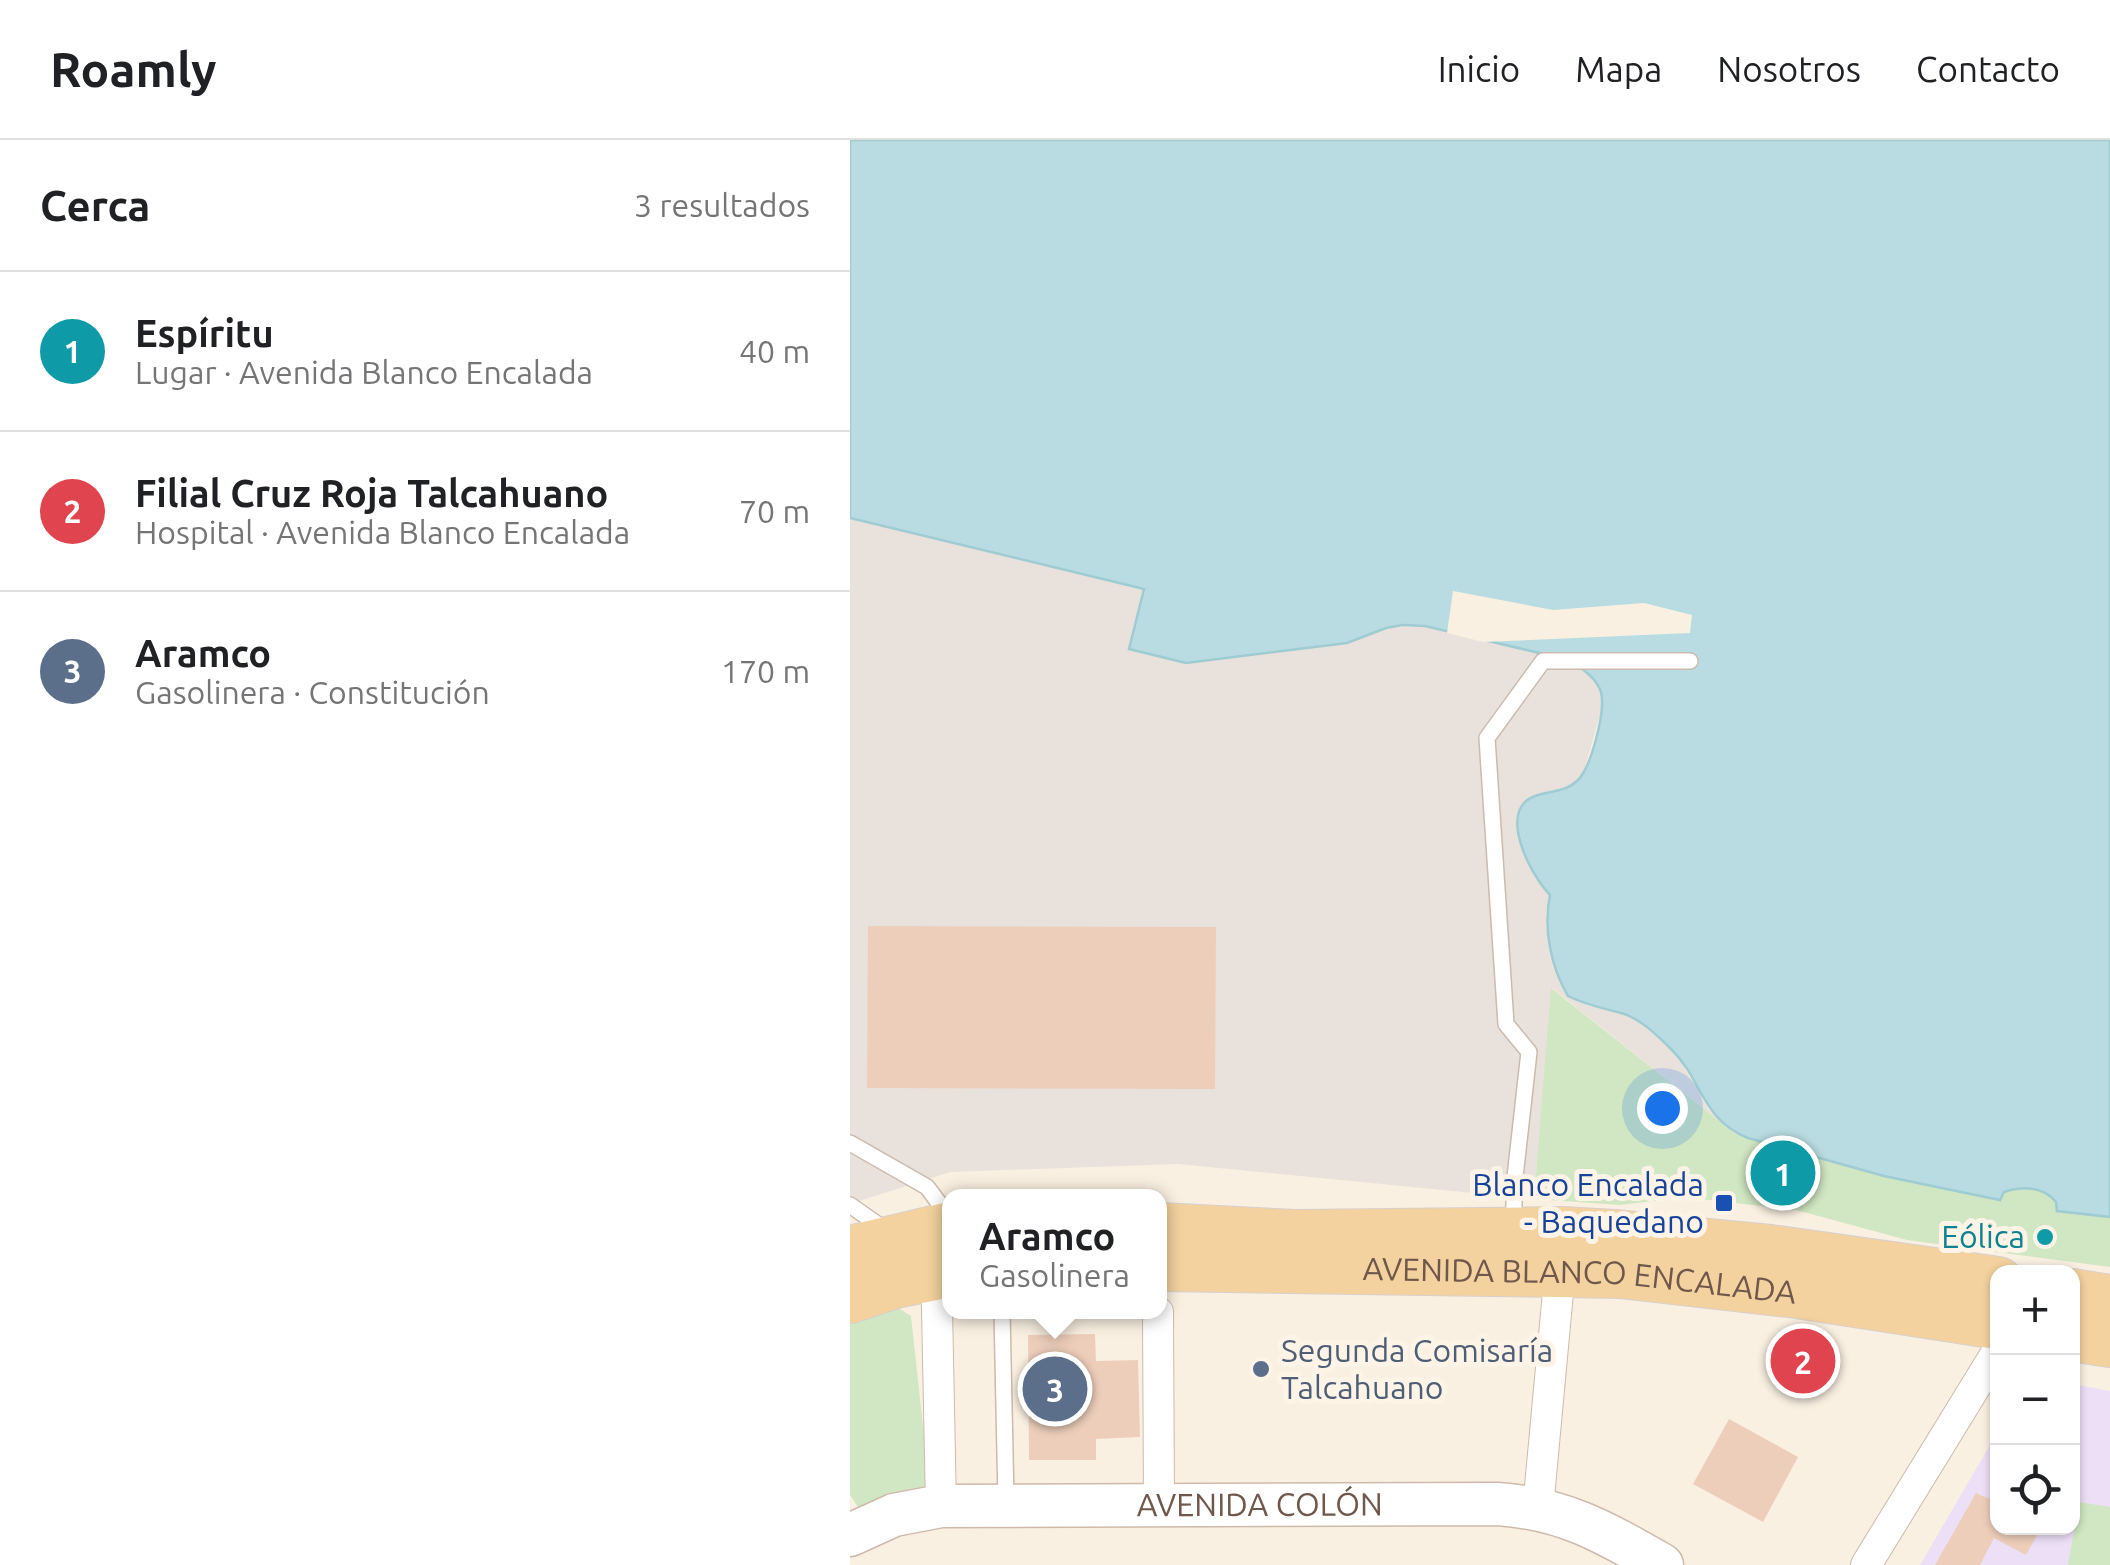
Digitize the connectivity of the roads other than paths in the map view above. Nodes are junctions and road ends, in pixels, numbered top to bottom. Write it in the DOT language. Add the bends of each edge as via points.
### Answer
graph roads {
  1 [pos="1690,662"];
  2 [pos="850,1143"];
  3 [pos="850,1204"];
  4 [pos="1167,1228"];
  5 [pos="1512,1232"];
  6 [pos="919,1248"];
  7 [pos="1562,1252"];
  8 [pos="1167,1266"];
  9 [pos="1990,1281"];
  10 [pos="2080,1295"];
  11 [pos="850,1298"];
  12 [pos="2110,1300"];
  13 [pos="1002,1319"];
  14 [pos="1158,1319"];
  15 [pos="1990,1323"];
  16 [pos="2080,1337"];
  17 [pos="2110,1342"];
  18 [pos="1995,1355"];
  19 [pos="1159,1505"];
  20 [pos="940,1506"];
  21 [pos="1006,1506"];
  22 [pos="1538,1508"];
  23 [pos="850,1535"];
  24 [pos="1662,1565"];
  25 [pos="1866,1565"];
  1 -- 5 [label="lane" via="1543,661 1486,738 1506,1024 1528,1052"];
  2 -- 6 [label="lane" via="927,1186 939,1204"];
  3 -- 6 [label="lane"];
  4 -- 5 [label="main road, AVENIDA BLANCO ENCALADA"];
  5 -- 7 [label="main road, AVENIDA BLANCO ENCALADA"];
  6 -- 11 [label="main road"];
  6 -- 20 [label="street"];
  7 -- 8 [label="main road, AVENIDA BLANCO ENCALADA" via="1352,1272"];
  7 -- 9 [label="main road, AVENIDA BLANCO ENCALADA" via="1770,1250"];
  7 -- 15 [label="main road, AVENIDA BLANCO ENCALADA" via="1638,1274"];
  7 -- 22 [label="street"];
  10 -- 12 [label="main road"];
  13 -- 21 [label="lane"];
  14 -- 19 [label="street"];
  16 -- 17 [label="main road"];
  18 -- 25 [label="street"];
  19 -- 21 [label="main road, AVENIDA COLÓN"];
  19 -- 22 [label="main road, AVENIDA COLÓN"];
  20 -- 21 [label="main road, AVENIDA COLÓN"];
  20 -- 23 [label="main road, AVENIDA COLÓN" via="894,1514"];
  22 -- 24 [label="main road, AVENIDA COLÓN" via="1583,1522"];
}
